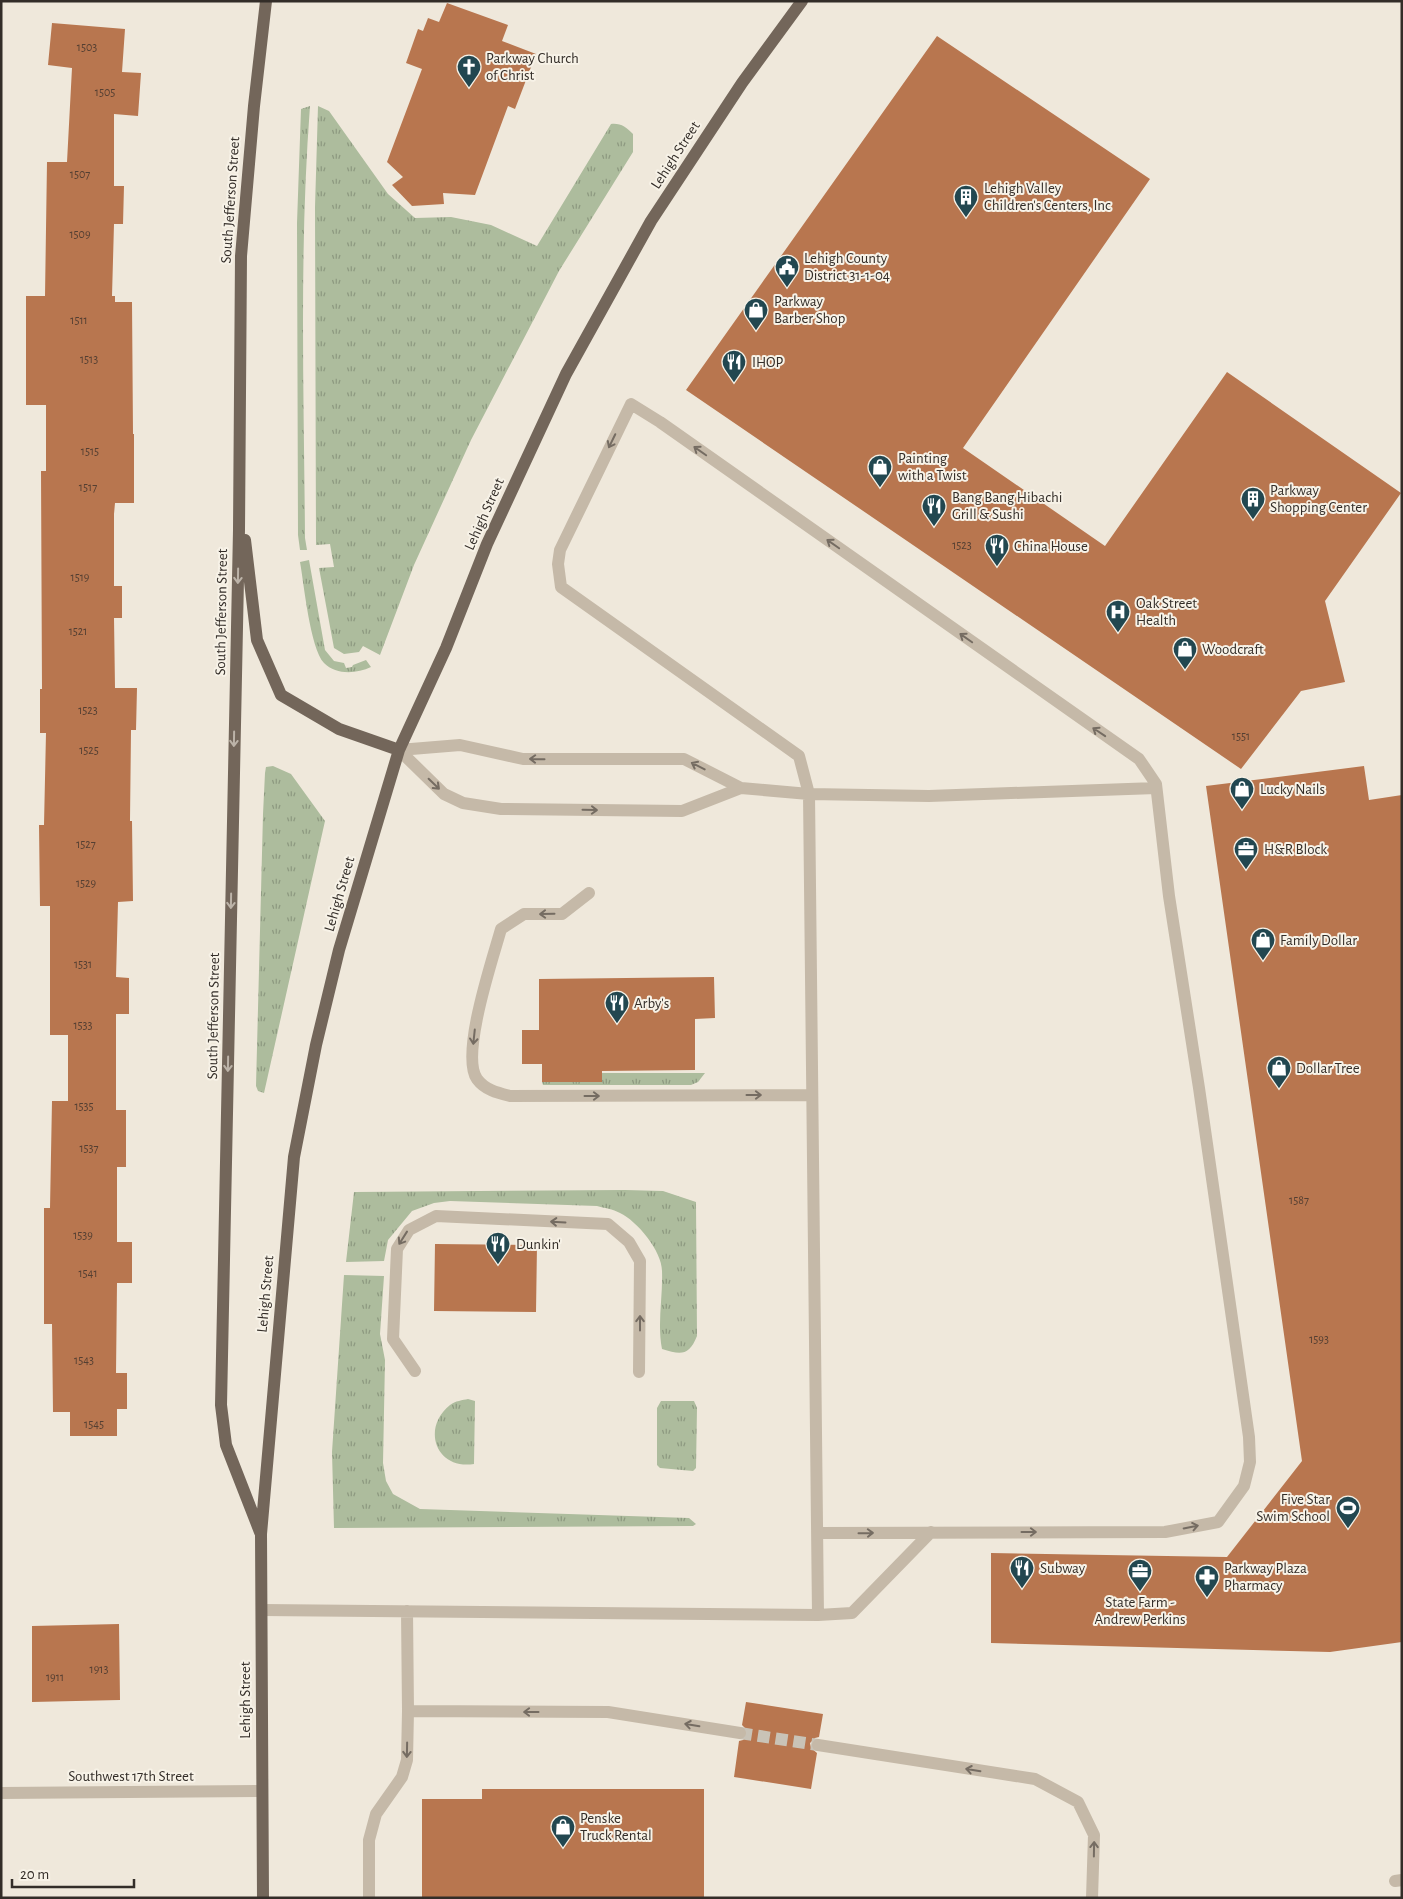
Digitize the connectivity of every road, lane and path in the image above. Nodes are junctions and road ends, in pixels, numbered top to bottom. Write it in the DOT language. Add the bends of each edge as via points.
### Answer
graph roads {
  1 [pos="266,1"];
  2 [pos="802,1"];
  3 [pos="239,493"];
  4 [pos="399,750"];
  5 [pos="741,788"];
  6 [pos="1156,788"];
  7 [pos="809,794"];
  8 [pos="589,893"];
  9 [pos="812,1095"];
  10 [pos="415,1371"];
  11 [pos="639,1372"];
  12 [pos="931,1532"];
  13 [pos="818,1533"];
  14 [pos="261,1534"];
  15 [pos="262,1610"];
  16 [pos="407,1611"];
  17 [pos="818,1615"];
  18 [pos="408,1711"];
  19 [pos="740,1733"];
  20 [pos="818,1745"];
  21 [pos="262,1791"];
  22 [pos="1,1793"];
  23 [pos="263,1898"];
  24 [pos="369,1898"];
  25 [pos="1092,1898"];
  1 -- 3 [label="main road, South Jefferson Street" via="241,256"];
  2 -- 4 [label="main road, Lehigh Street" via="742,83 651,221 566,374 487,544 446,648"];
  3 -- 4 [label="main road, South Jefferson Street" via="257,640 281,695 339,729"];
  3 -- 14 [label="main road, South Jefferson Street, one-way" via="221,1405 226,1445"];
  5 -- 4 [label="street, one-way" via="684,759 523,759 460,745"];
  4 -- 5 [label="street, one-way" via="444,794 463,803 501,809 682,811"];
  4 -- 14 [label="main road, Lehigh Street" via="339,950 294,1157"];
  5 -- 7 [label="street"];
  6 -- 7 [label="street" via="929,796"];
  6 -- 7 [label="street, one-way" via="1139,759 630,404 560,550 561,587 799,756"];
  12 -- 6 [label="street, one-way" via="1165,1532 1218,1522 1244,1486 1250,1462 1248,1437"];
  7 -- 9 [label="street"];
  8 -- 9 [label="street, one-way" via="562,914 524,914 501,929 474,1033 472,1062 476,1078 491,1091 510,1096"];
  9 -- 13 [label="street"];
  11 -- 10 [label="street, one-way" via="640,1261 630,1242 608,1224 436,1216 408,1230 397,1249 394,1339"];
  13 -- 12 [label="street, one-way"];
  12 -- 17 [label="street" via="852,1613"];
  13 -- 17 [label="street"];
  14 -- 15 [label="main road, Lehigh Street"];
  15 -- 16 [label="street"];
  15 -- 21 [label="main road, Lehigh Street"];
  16 -- 17 [label="street"];
  16 -- 18 [label="street"];
  19 -- 18 [label="street, one-way" via="608,1712"];
  18 -- 24 [label="street, one-way" via="407,1760 402,1777 376,1814 369,1840"];
  25 -- 20 [label="street, one-way" via="1094,1836 1078,1802 1035,1779"];
  21 -- 22 [label="street, Southwest 17th Street"];
  21 -- 23 [label="main road, Lehigh Street"];
}
